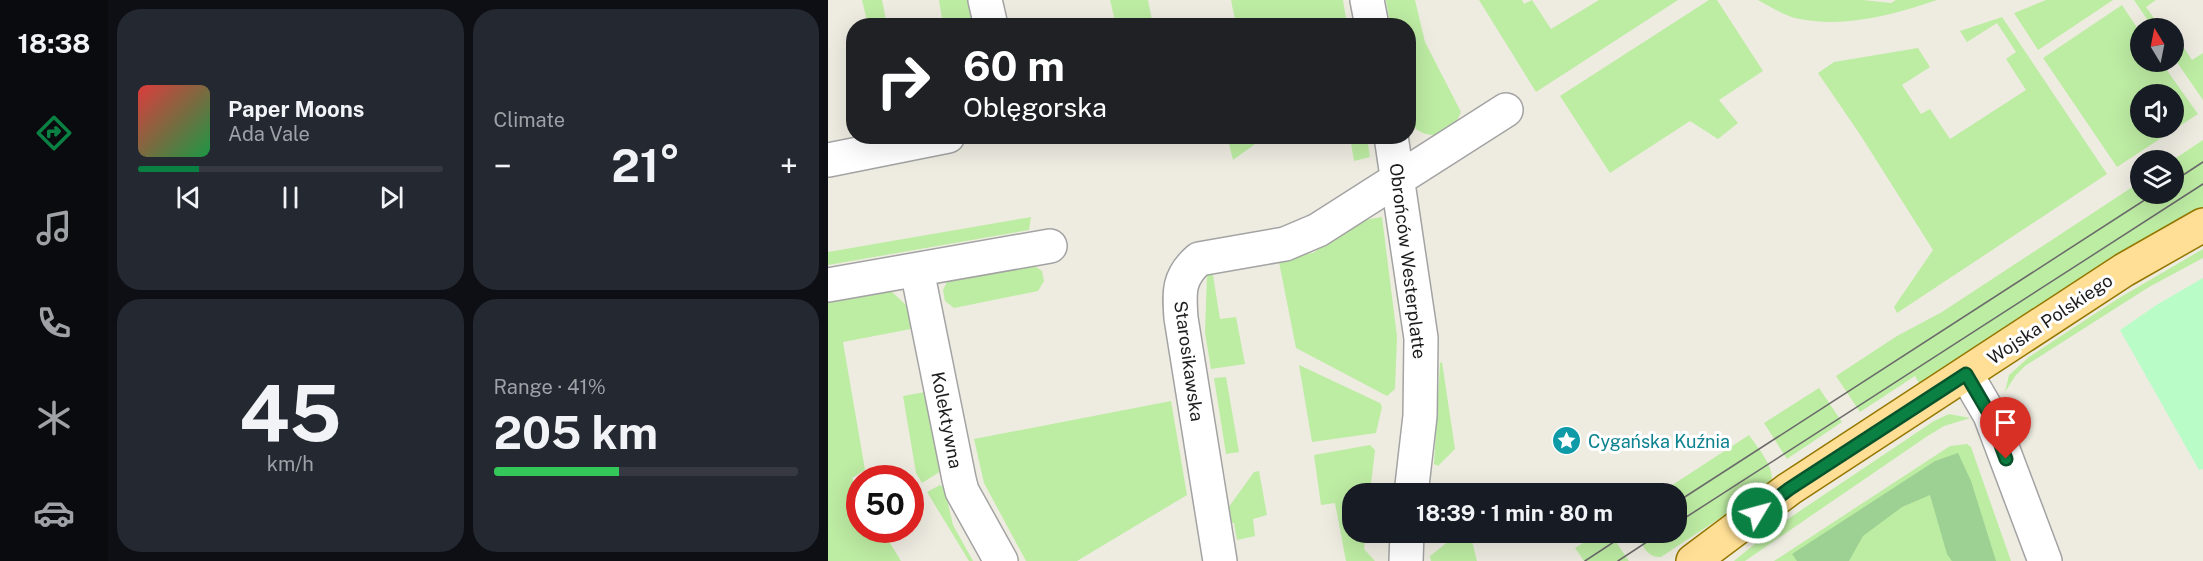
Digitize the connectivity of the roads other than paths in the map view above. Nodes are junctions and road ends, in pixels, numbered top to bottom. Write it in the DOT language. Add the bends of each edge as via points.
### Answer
graph roads {
  1 [pos="986,0"];
  2 [pos="1367,0"];
  3 [pos="989,18"];
  4 [pos="1370,18"];
  5 [pos="1506,110"];
  6 [pos="908,144"];
  7 [pos="1393,144"];
  8 [pos="828,160"];
  9 [pos="1399,178"];
  10 [pos="2203,225"];
  11 [pos="1050,246"];
  12 [pos="917,270"];
  13 [pos="828,285"];
  14 [pos="1966,374"];
  15 [pos="1412,483"];
  16 [pos="1407,543"];
  17 [pos="1001,561"];
  18 [pos="1220,561"];
  19 [pos="1406,561"];
  20 [pos="1693,561"];
  21 [pos="2045,561"];
  1 -- 3 [label="street"];
  2 -- 4 [label="street"];
  5 -- 9 [label="street, Starosikawska"];
  6 -- 8 [label="street"];
  7 -- 9 [label="street, Obrońców Westerplatte"];
  9 -- 15 [label="street, Obrońców Westerplatte" via="1421,338 1420,416"];
  9 -- 18 [label="street, Starosikawska" via="1294,241 1199,259 1188,268 1179,297 1181,318"];
  10 -- 14 [label="main road, Wojska Polskiego" via="2124,270"];
  11 -- 12 [label="street"];
  12 -- 13 [label="street"];
  12 -- 17 [label="street, Kolektywna" via="962,491"];
  14 -- 20 [label="main road, Wojska Polskiego" via="1789,489"];
  14 -- 21 [label="street" via="1990,415"];
  16 -- 19 [label="street"];
}
